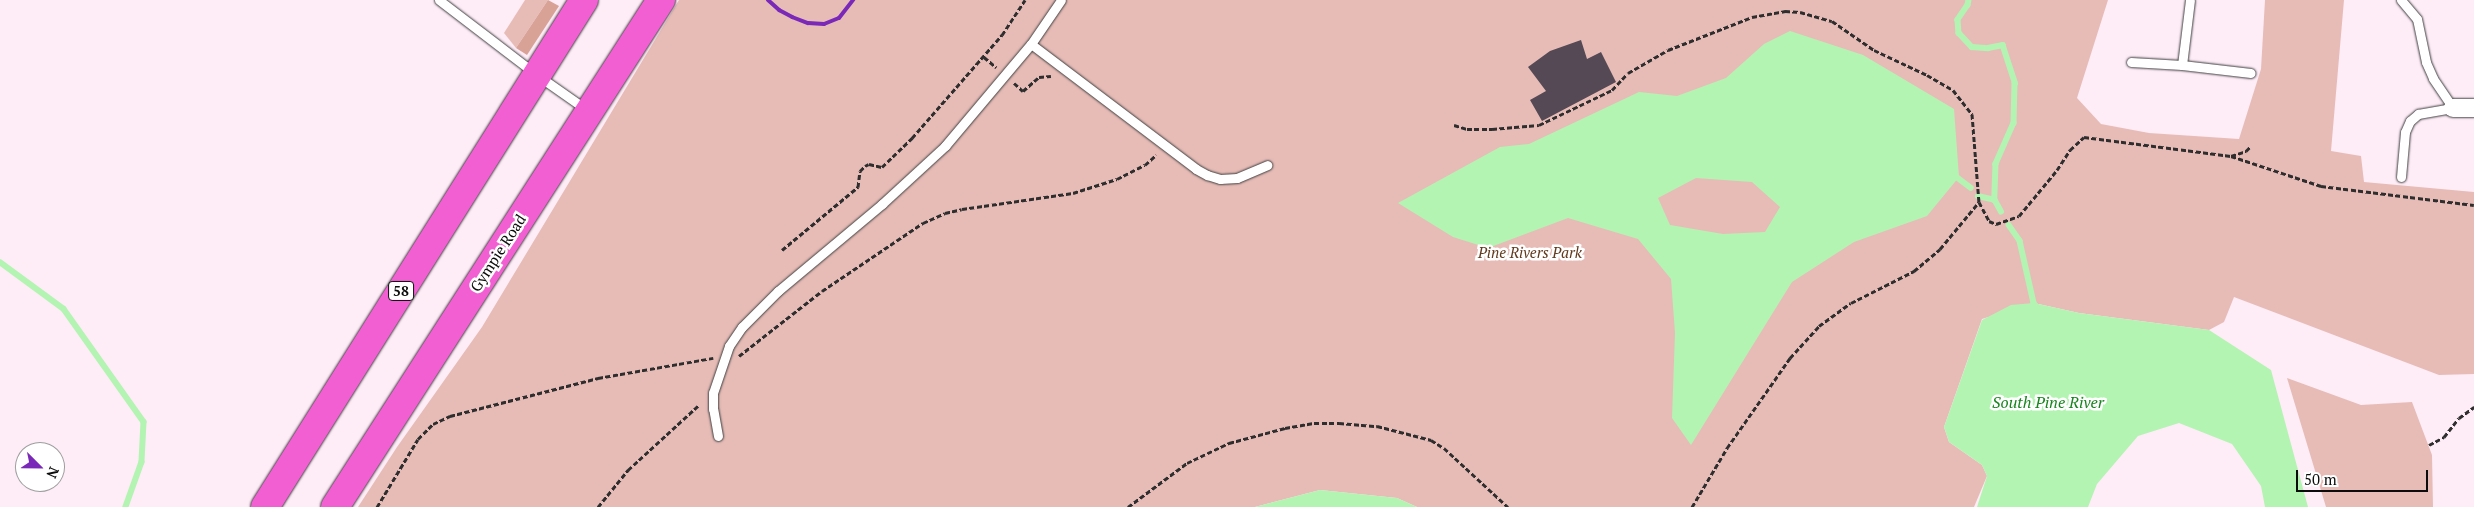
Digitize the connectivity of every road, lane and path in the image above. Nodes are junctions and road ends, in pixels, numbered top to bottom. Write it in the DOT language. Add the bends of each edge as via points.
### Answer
graph roads {
  1 [pos="439,0"];
  2 [pos="584,0"];
  3 [pos="661,0"];
  4 [pos="1026,0"];
  5 [pos="1061,0"];
  6 [pos="2190,0"];
  7 [pos="2401,0"];
  8 [pos="1031,44"];
  9 [pos="984,57"];
  10 [pos="2131,62"];
  11 [pos="2182,65"];
  12 [pos="1064,69"];
  13 [pos="2251,73"];
  14 [pos="537,75"];
  15 [pos="1006,76"];
  16 [pos="2453,108"];
  17 [pos="2474,108"];
  18 [pos="589,111"];
  19 [pos="1454,125"];
  20 [pos="2251,146"];
  21 [pos="2231,156"];
  22 [pos="1267,165"];
  23 [pos="2401,177"];
  24 [pos="1979,202"];
  25 [pos="2474,205"];
  26 [pos="782,250"];
  27 [pos="714,392"];
  28 [pos="2474,407"];
  29 [pos="718,436"];
  30 [pos="2429,444"];
  31 [pos="265,507"];
  32 [pos="335,507"];
  33 [pos="598,507"];
  34 [pos="1128,507"];
  35 [pos="1508,507"];
  36 [pos="1692,507"];
  1 -- 14 [label="lane"];
  2 -- 14 [label="highway, 58"];
  3 -- 18 [label="highway, Gympie Road"];
  4 -- 9 [label="path"];
  5 -- 8 [label="lane"];
  6 -- 11 [label="lane"];
  7 -- 16 [label="lane" via="2417,20 2426,62"];
  8 -- 12 [label="lane"];
  8 -- 15 [label="lane"];
  9 -- 15 [label="path"];
  9 -- 26 [label="path" via="882,167 865,166 860,171 858,187"];
  10 -- 11 [label="lane"];
  11 -- 13 [label="lane"];
  12 -- 15 [label="path" via="1057,78 1045,75 1023,91"];
  12 -- 22 [label="lane" via="1208,175 1220,179 1237,178"];
  14 -- 18 [label="lane"];
  14 -- 31 [label="highway, 58"];
  15 -- 27 [label="lane" via="920,171 778,291 742,327 729,346"];
  16 -- 17 [label="street"];
  16 -- 23 [label="lane" via="2418,114 2410,121 2405,132"];
  18 -- 32 [label="highway, Gympie Road"];
  19 -- 24 [label="path" via="1484,129 1539,125 1612,90 1628,73 1668,50 1752,17 1775,12 1800,12 1832,21 1874,50 1953,90 1972,114"];
  20 -- 21 [label="path"];
  21 -- 24 [label="path" via="2084,138 2070,150 2019,216 1996,224 1989,221"];
  21 -- 25 [label="path" via="2321,186"];
  24 -- 36 [label="path" via="1940,249 1914,271 1851,303 1819,326 1790,358 1727,448"];
  27 -- 29 [label="lane" via="713,409"];
  27 -- 33 [label="path" via="628,470"];
  28 -- 30 [label="path" via="2459,418 2444,437"];
  34 -- 35 [label="path" via="1187,463 1229,443 1285,428 1339,423 1377,426 1430,440 1444,448"];
}
